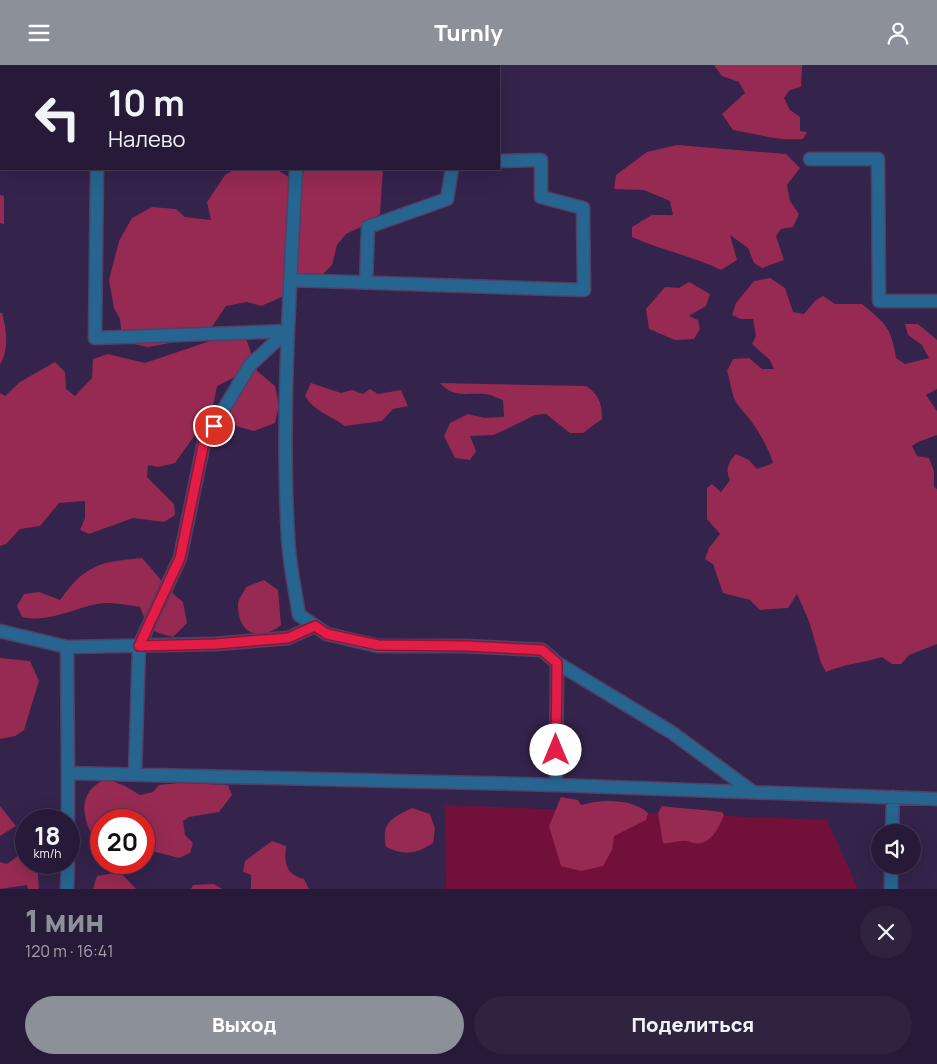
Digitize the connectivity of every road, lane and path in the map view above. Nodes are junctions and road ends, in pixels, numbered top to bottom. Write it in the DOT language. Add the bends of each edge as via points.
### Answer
graph roads {
  1 [pos="810,159"];
  2 [pos="500,161"];
  3 [pos="98,170"];
  4 [pos="296,170"];
  5 [pos="452,170"];
  6 [pos="290,280"];
  7 [pos="366,283"];
  8 [pos="937,301"];
  9 [pos="287,331"];
  10 [pos="315,626"];
  11 [pos="0,631"];
  12 [pos="139,646"];
  13 [pos="67,647"];
  14 [pos="557,663"];
  15 [pos="68,773"];
  16 [pos="135,775"];
  17 [pos="556,785"];
  18 [pos="753,792"];
  19 [pos="893,797"];
  20 [pos="937,799"];
  21 [pos="68,809"];
  22 [pos="892,824"];
  23 [pos="68,874"];
  24 [pos="892,874"];
  25 [pos="67,889"];
  26 [pos="891,889"];
  1 -- 8 [label="lane" via="878,159 878,301"];
  2 -- 7 [label="lane" via="541,160 541,197 583,208 584,290"];
  3 -- 9 [label="lane" via="95,338"];
  4 -- 6 [label="lane"];
  5 -- 7 [label="lane" via="447,199 368,227"];
  6 -- 7 [label="lane"];
  6 -- 9 [label="lane"];
  9 -- 10 [label="lane" via="288,538 299,615"];
  9 -- 12 [label="lane" via="250,365 204,442 180,558"];
  10 -- 12 [label="lane" via="288,638"];
  10 -- 14 [label="lane" via="327,634 378,645 542,650"];
  11 -- 13 [label="lane"];
  12 -- 13 [label="lane"];
  12 -- 16 [label="lane"];
  13 -- 15 [label="lane"];
  14 -- 17 [label="lane"];
  14 -- 18 [label="lane" via="671,732"];
  15 -- 16 [label="lane"];
  15 -- 21 [label="lane"];
  16 -- 17 [label="lane"];
  17 -- 18 [label="lane"];
  18 -- 19 [label="lane"];
  19 -- 20 [label="lane"];
  19 -- 22 [label="lane"];
  23 -- 25 [label="lane"];
  24 -- 26 [label="lane"];
}
